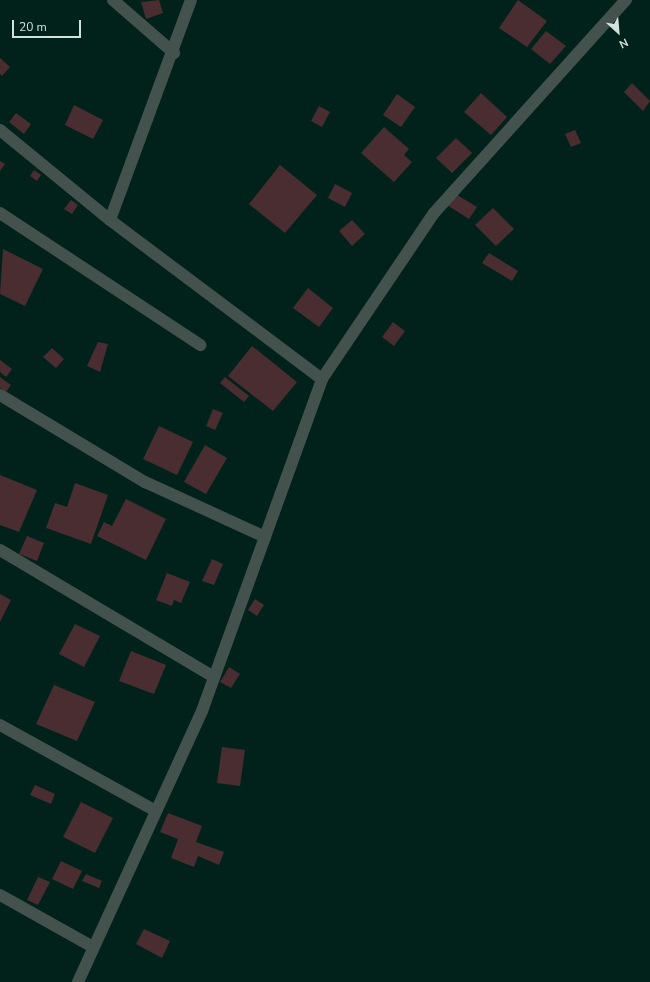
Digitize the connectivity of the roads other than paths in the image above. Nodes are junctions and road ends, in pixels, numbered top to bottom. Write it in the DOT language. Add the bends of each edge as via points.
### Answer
graph roads {
  1 [pos="113,0"];
  2 [pos="191,0"];
  3 [pos="626,0"];
  4 [pos="174,53"];
  5 [pos="0,130"];
  6 [pos="0,213"];
  7 [pos="110,220"];
  8 [pos="200,345"];
  9 [pos="322,379"];
  10 [pos="0,395"];
  11 [pos="265,537"];
  12 [pos="0,550"];
  13 [pos="214,677"];
  14 [pos="0,725"];
  15 [pos="156,811"];
  16 [pos="0,895"];
  17 [pos="93,946"];
  18 [pos="78,982"];
  1 -- 4 [label="street"];
  2 -- 4 [label="street"];
  3 -- 9 [label="street" via="434,213"];
  4 -- 7 [label="street"];
  5 -- 7 [label="street"];
  6 -- 8 [label="street"];
  7 -- 9 [label="street"];
  9 -- 11 [label="street"];
  10 -- 11 [label="street" via="145,482"];
  11 -- 13 [label="street"];
  12 -- 13 [label="street"];
  13 -- 15 [label="street"];
  14 -- 15 [label="street"];
  15 -- 17 [label="street"];
  16 -- 17 [label="street"];
  17 -- 18 [label="street"];
}
